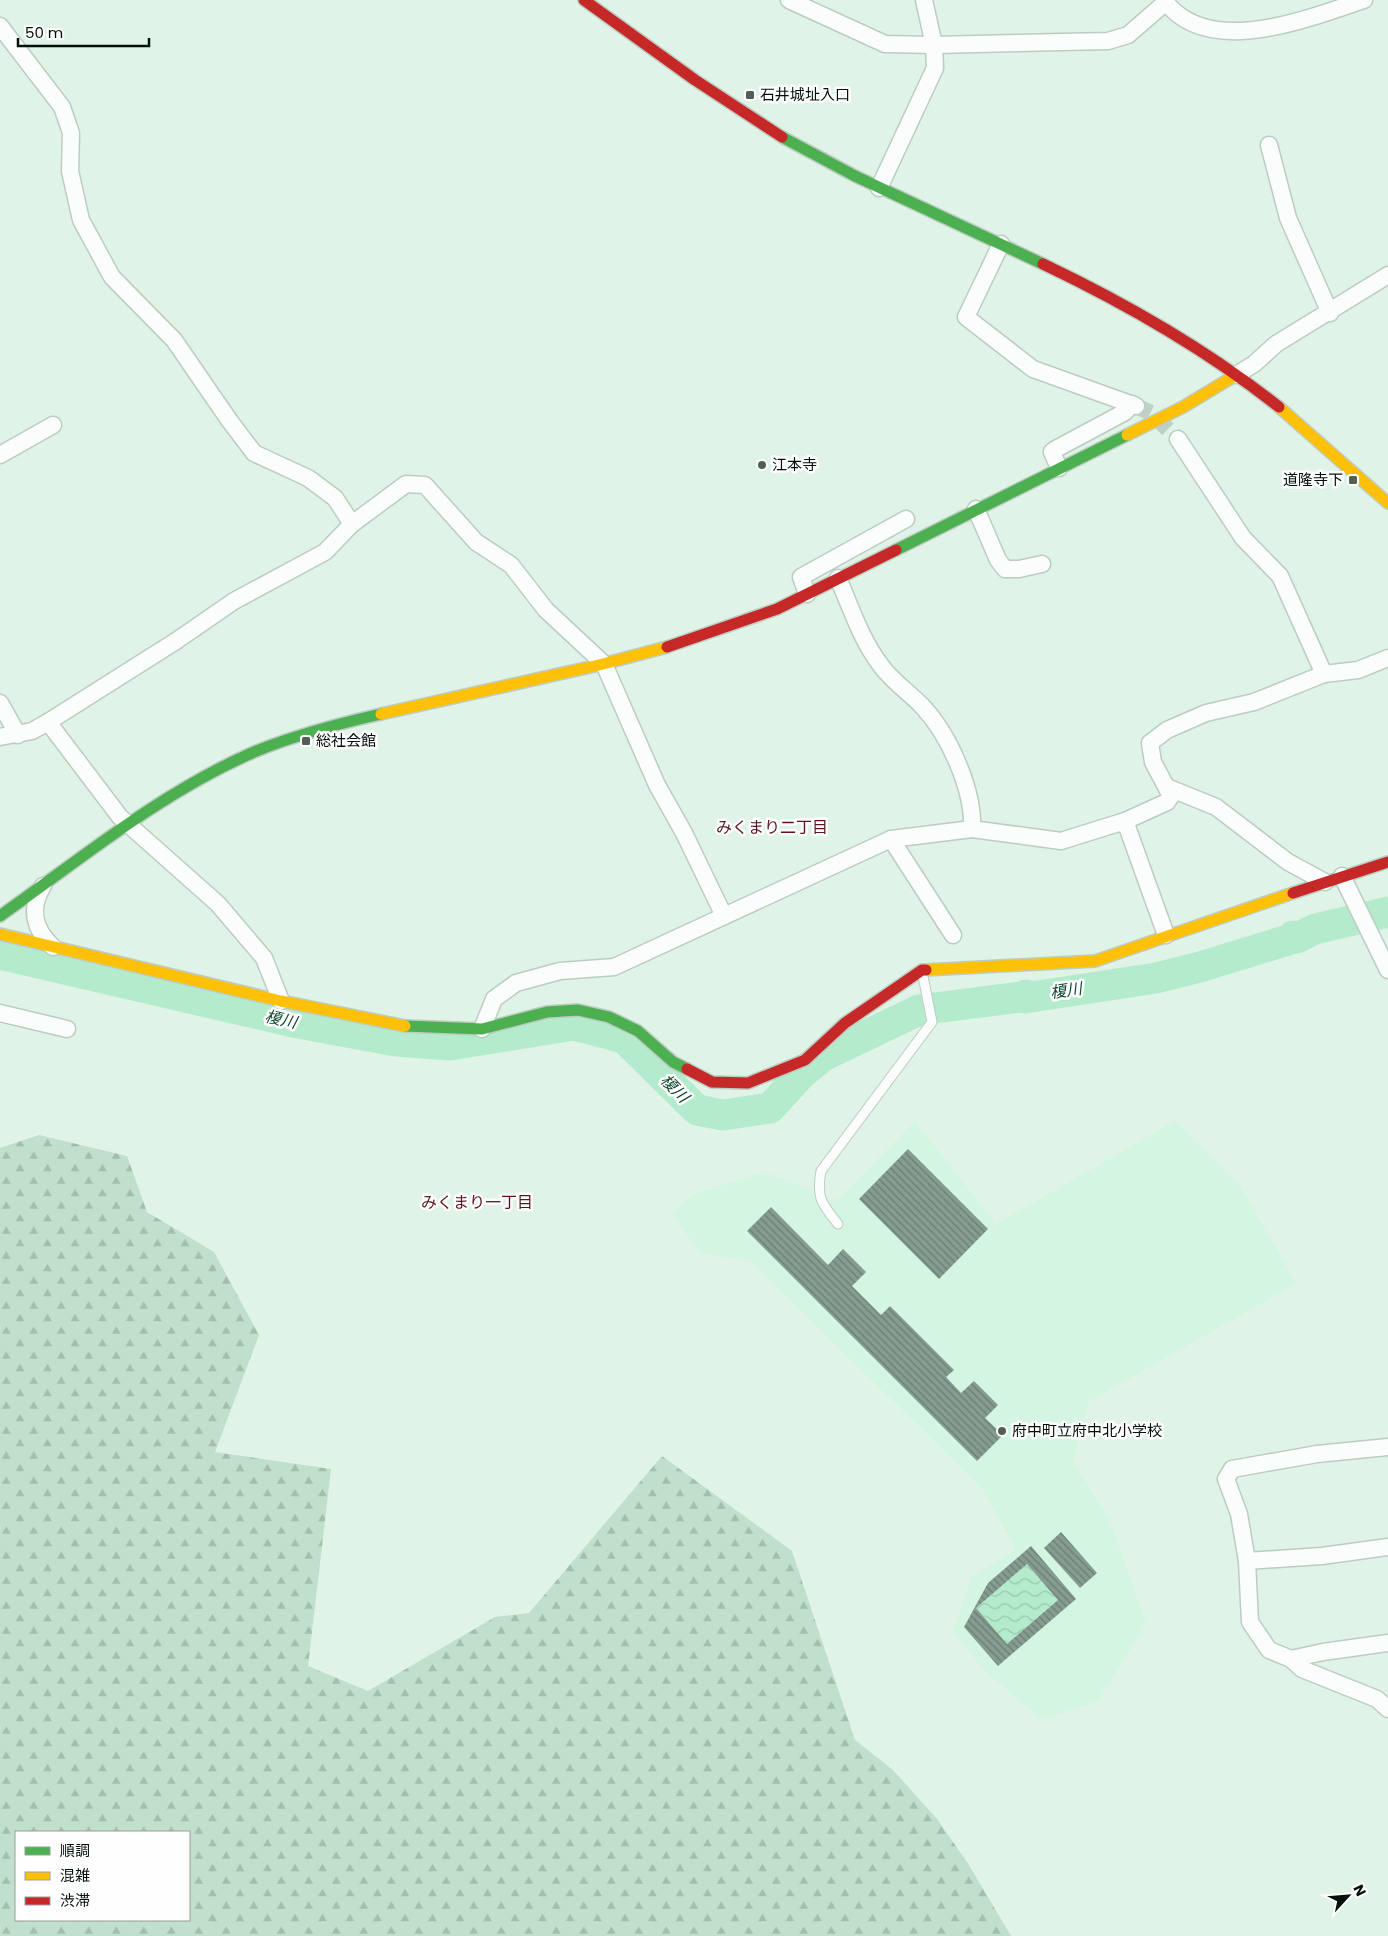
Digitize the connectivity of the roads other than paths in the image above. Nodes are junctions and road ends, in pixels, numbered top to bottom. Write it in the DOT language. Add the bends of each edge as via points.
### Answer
graph roads {
  1 [pos="584,0"];
  2 [pos="789,0"];
  3 [pos="924,0"];
  4 [pos="1364,0"];
  5 [pos="1165,1"];
  6 [pos="0,26"];
  7 [pos="934,45"];
  8 [pos="1269,145"];
  9 [pos="879,188"];
  10 [pos="1001,244"];
  11 [pos="1388,275"];
  12 [pos="1330,313"];
  13 [pos="1236,375"];
  14 [pos="54,425"];
  15 [pos="1178,439"];
  16 [pos="0,455"];
  17 [pos="1059,468"];
  18 [pos="1388,502"];
  19 [pos="976,509"];
  20 [pos="906,520"];
  21 [pos="352,524"];
  22 [pos="1042,564"];
  23 [pos="838,578"];
  24 [pos="807,594"];
  25 [pos="1388,658"];
  26 [pos="604,664"];
  27 [pos="1324,674"];
  28 [pos="0,703"];
  29 [pos="48,722"];
  30 [pos="18,735"];
  31 [pos="0,737"];
  32 [pos="1169,788"];
  33 [pos="1125,821"];
  34 [pos="130,826"];
  35 [pos="972,828"];
  36 [pos="890,839"];
  37 [pos="1388,862"];
  38 [pos="1342,876"];
  39 [pos="1325,882"];
  40 [pos="43,886"];
  41 [pos="0,916"];
  42 [pos="724,916"];
  43 [pos="0,934"];
  44 [pos="953,935"];
  45 [pos="1166,935"];
  46 [pos="53,946"];
  47 [pos="922,970"];
  48 [pos="1388,970"];
  49 [pos="281,1001"];
  50 [pos="0,1013"];
  51 [pos="67,1029"];
  52 [pos="482,1029"];
  53 [pos="838,1224"];
  54 [pos="1388,1447"];
  55 [pos="1388,1546"];
  56 [pos="1248,1561"];
  57 [pos="1388,1643"];
  58 [pos="1291,1659"];
  59 [pos="1388,1709"];
  1 -- 9 [label="street" via="751,119"];
  2 -- 7 [label="street" via="885,44"];
  3 -- 7 [label="street"];
  4 -- 5 [label="street" via="1274,28 1233,32 1198,26 1172,10"];
  5 -- 7 [label="street" via="1128,35 1108,41"];
  6 -- 21 [label="street" via="62,107 71,133 70,171 82,220 112,277 174,340 254,453 308,478 335,498"];
  7 -- 9 [label="street" via="935,68"];
  8 -- 12 [label="street" via="1288,218"];
  9 -- 10 [label="street"];
  10 -- 13 [label="street" via="1062,271 1174,332"];
  10 -- 17 [label="street" via="966,317 1033,369 1134,405 1054,450"];
  11 -- 12 [label="street"];
  12 -- 13 [label="street" via="1276,344"];
  13 -- 17 [label="street" via="1183,407"];
  13 -- 18 [label="street" via="1324,444"];
  14 -- 16 [label="street"];
  15 -- 27 [label="street" via="1243,538 1280,576"];
  17 -- 19 [label="street"];
  19 -- 22 [label="street" via="998,560 1005,568"];
  19 -- 23 [label="street"];
  20 -- 24 [label="street" via="802,577"];
  21 -- 26 [label="street" via="406,484 425,485 476,542 511,565 546,610"];
  21 -- 29 [label="street" via="325,552 234,601"];
  23 -- 24 [label="street"];
  23 -- 35 [label="street" via="866,641 882,667 939,725 966,790 973,818"];
  24 -- 26 [label="street" via="722,631"];
  25 -- 27 [label="street" via="1358,670"];
  26 -- 34 [label="street" via="294,737 225,766 160,804"];
  26 -- 42 [label="street" via="657,785"];
  27 -- 32 [label="street" via="1285,691 1206,714 1167,730 1150,743 1153,762"];
  28 -- 30 [label="street"];
  29 -- 30 [label="street"];
  29 -- 34 [label="street"];
  30 -- 31 [label="street"];
  32 -- 33 [label="street" via="1171,796 1167,802"];
  32 -- 39 [label="street" via="1216,807 1288,862"];
  33 -- 35 [label="street" via="1061,841"];
  33 -- 45 [label="street"];
  34 -- 40 [label="street"];
  34 -- 49 [label="street" via="218,904 264,958"];
  35 -- 36 [label="street"];
  36 -- 42 [label="street"];
  36 -- 44 [label="street"];
  37 -- 38 [label="street"];
  38 -- 39 [label="street"];
  38 -- 48 [label="street"];
  39 -- 45 [label="street"];
  40 -- 41 [label="street"];
  40 -- 46 [label="street" via="36,902 35,919 41,934"];
  42 -- 52 [label="street" via="614,967 560,971 516,983 494,999"];
  43 -- 46 [label="street"];
  45 -- 47 [label="street" via="1095,961"];
  46 -- 49 [label="street"];
  47 -- 52 [label="street" via="845,1023 805,1060 748,1083 712,1082 673,1062 638,1031 609,1017 578,1010 547,1012"];
  47 -- 53 [label="lane" via="932,1022 821,1171 820,1202"];
  49 -- 52 [label="street" via="408,1027"];
  50 -- 51 [label="street"];
  54 -- 56 [label="street" via="1318,1454 1232,1469 1226,1479 1239,1514"];
  55 -- 56 [label="street" via="1322,1556"];
  56 -- 58 [label="street" via="1250,1622 1269,1650"];
  57 -- 58 [label="street"];
  58 -- 59 [label="street" via="1302,1669 1377,1699"];
}
